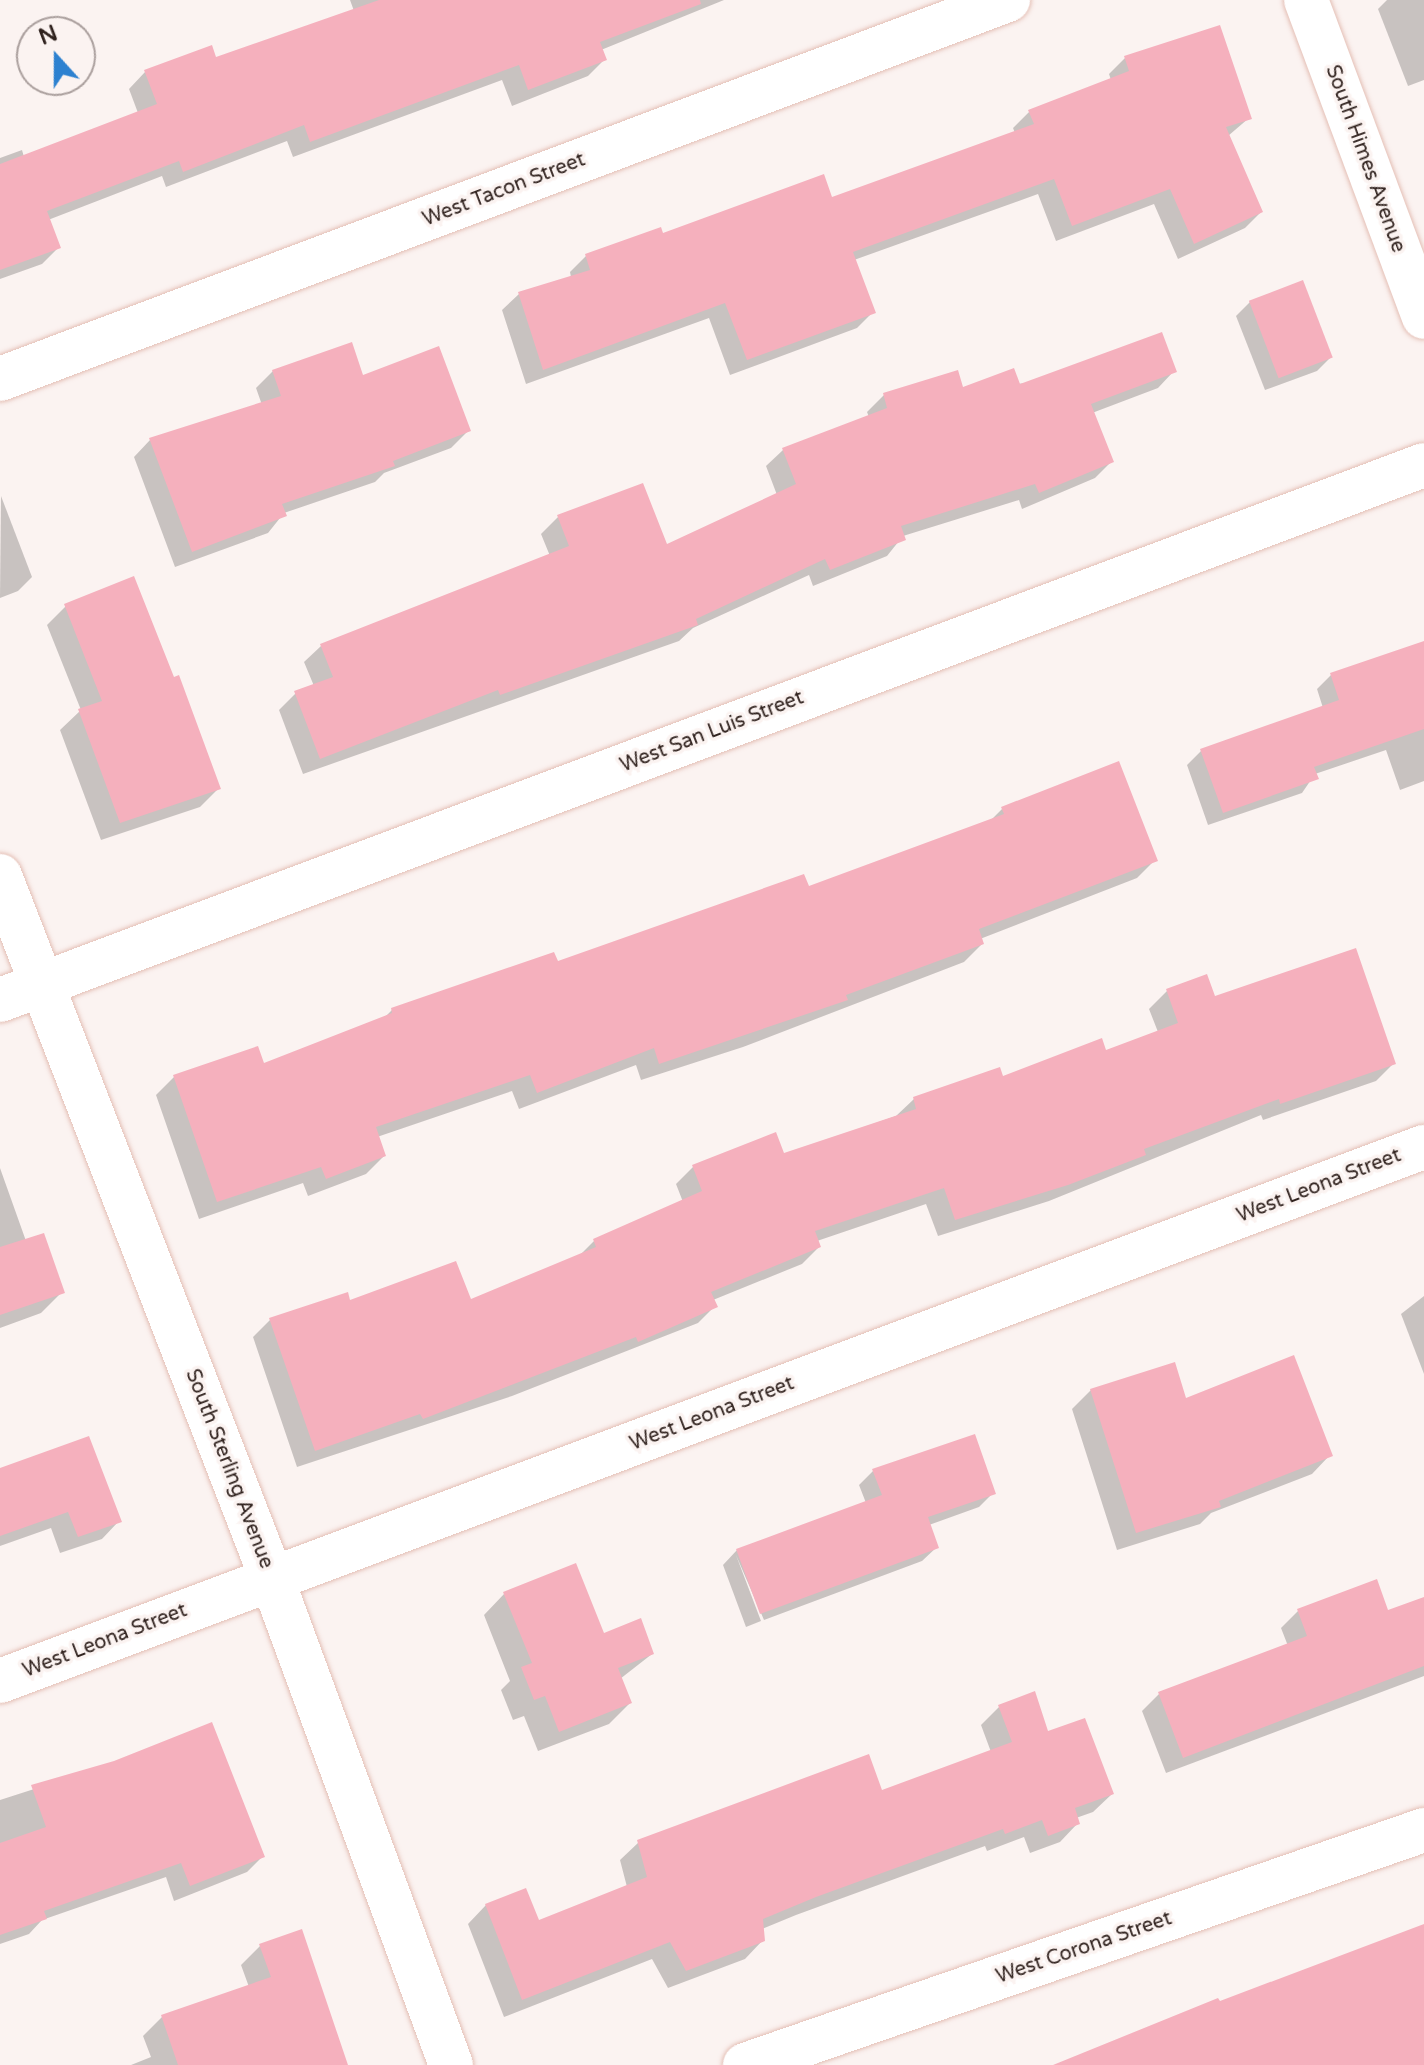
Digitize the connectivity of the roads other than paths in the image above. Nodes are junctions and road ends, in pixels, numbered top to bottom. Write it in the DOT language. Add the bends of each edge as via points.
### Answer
graph roads {
  1 [pos="1008,0"];
  2 [pos="1306,0"];
  3 [pos="1424,317"];
  4 [pos="0,379"];
  5 [pos="1424,465"];
  6 [pos="0,876"];
  7 [pos="41,984"];
  8 [pos="0,1000"];
  9 [pos="1424,1147"];
  10 [pos="272,1579"];
  11 [pos="0,1681"];
  12 [pos="1424,1830"];
  13 [pos="451,2065"];
  14 [pos="745,2065"];
  1 -- 4 [label="street, West Tacon Street"];
  2 -- 3 [label="street, South Himes Avenue"];
  5 -- 7 [label="street, West San Luis Street"];
  6 -- 7 [label="street, South Sterling Avenue"];
  7 -- 8 [label="street, West San Luis Street"];
  7 -- 10 [label="street, South Sterling Avenue"];
  9 -- 10 [label="street, West Leona Street"];
  10 -- 11 [label="street, West Leona Street"];
  10 -- 13 [label="street, South Sterling Avenue"];
  12 -- 14 [label="street, West Corona Street"];
}
